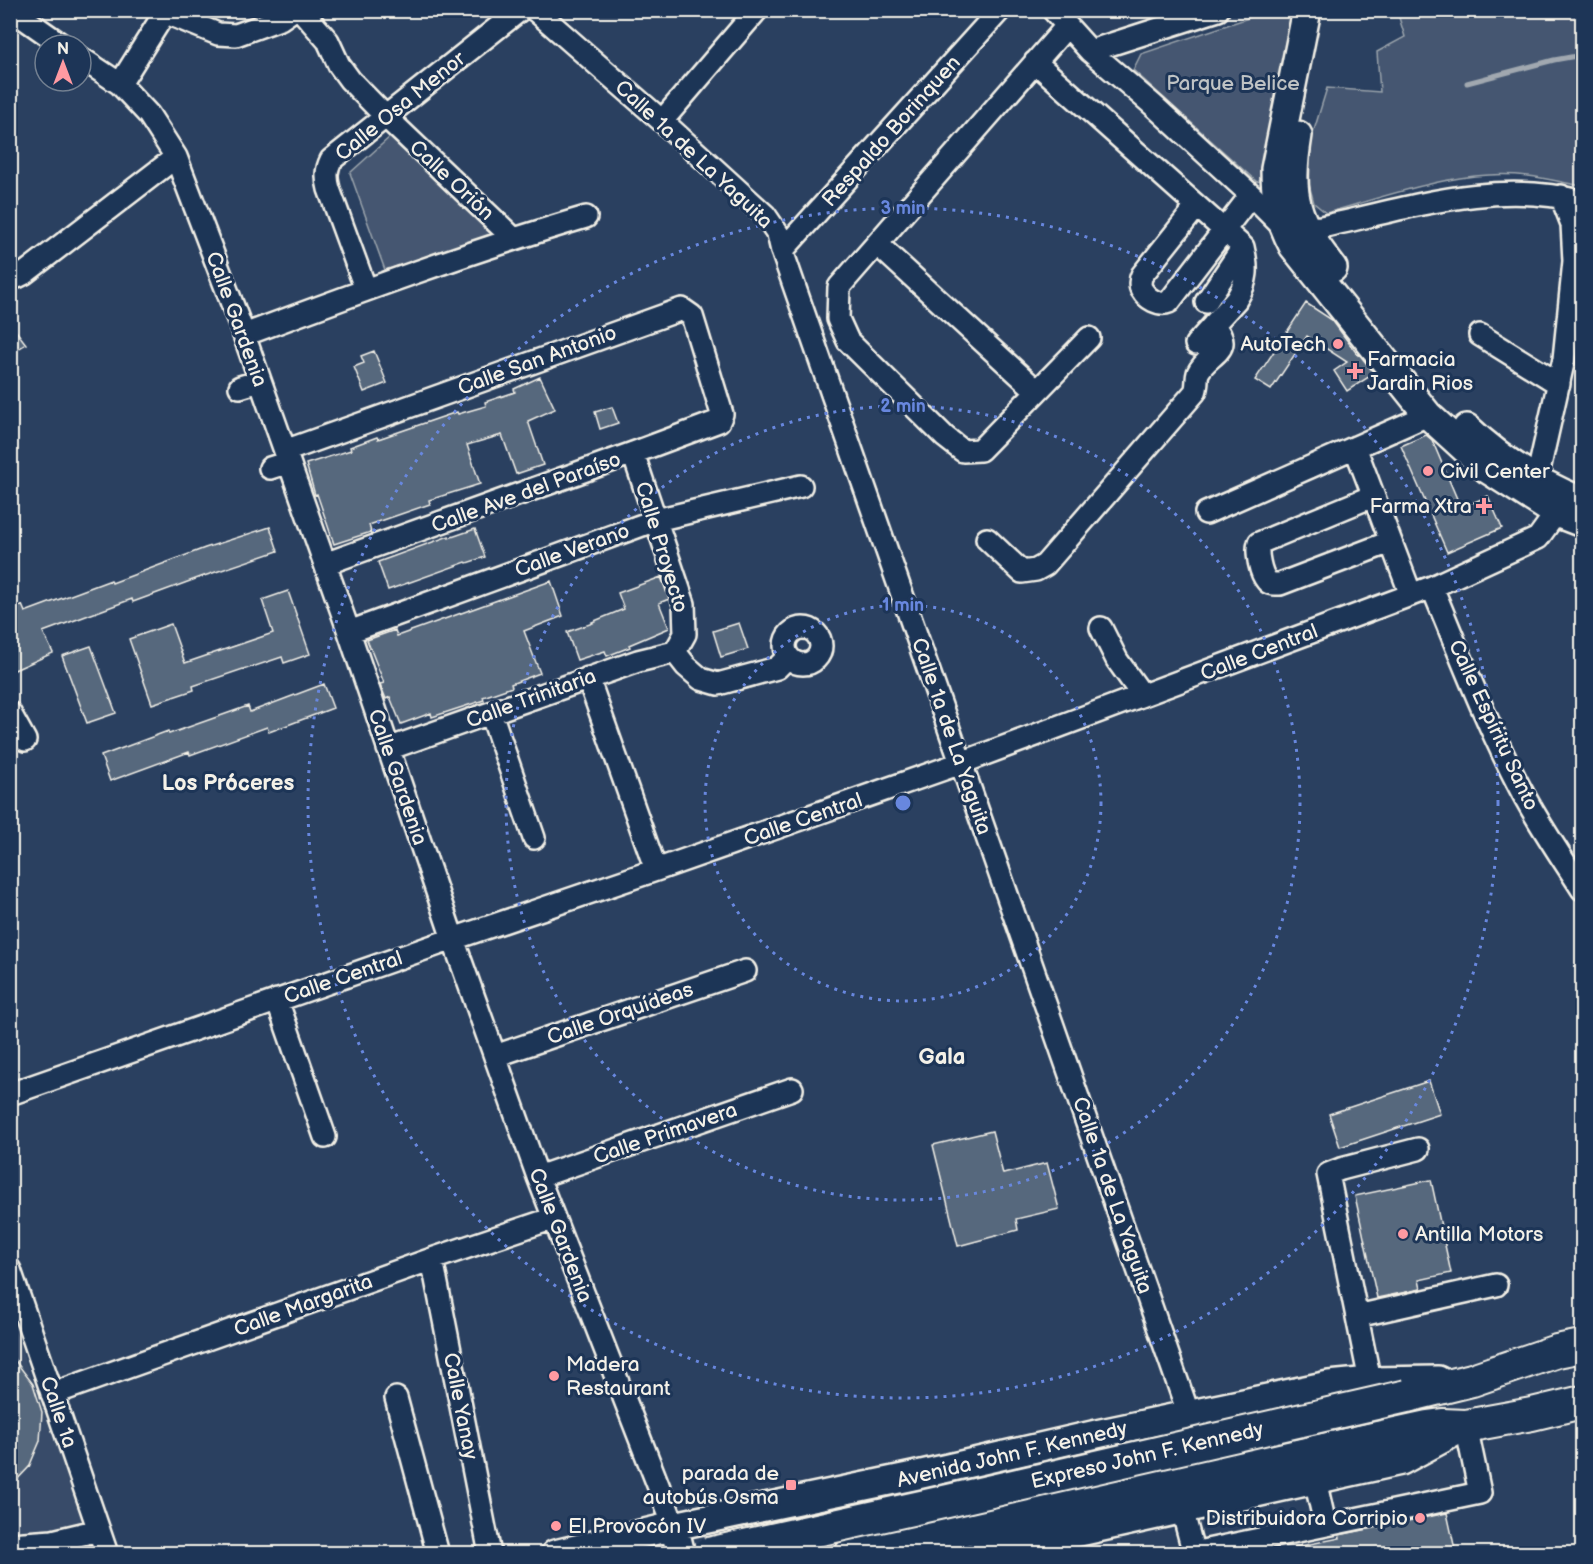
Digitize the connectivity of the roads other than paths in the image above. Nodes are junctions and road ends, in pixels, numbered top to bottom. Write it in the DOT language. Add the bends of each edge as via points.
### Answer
graph roads {
  1 [pos="12,10"];
  2 [pos="293,10"];
  3 [pos="301,10"];
  4 [pos="520,10"];
  5 [pos="535,10"];
  6 [pos="757,10"];
  7 [pos="1000,10"];
  8 [pos="1218,10"];
  9 [pos="1307,10"];
  10 [pos="1321,10"];
  11 [pos="162,12"];
  12 [pos="1060,15"];
  13 [pos="45,33"];
  14 [pos="1090,51"];
  15 [pos="1035,62"];
  16 [pos="93,66"];
  17 [pos="120,84"];
  18 [pos="386,117"];
  19 [pos="662,121"];
  20 [pos="176,158"];
  21 [pos="1251,195"];
  22 [pos="1561,196"];
  23 [pos="1582,202"];
  24 [pos="1197,206"];
  25 [pos="585,217"];
  26 [pos="1294,227"];
  27 [pos="1224,230"];
  28 [pos="513,238"];
  29 [pos="876,244"];
  30 [pos="1243,247"];
  31 [pos="783,251"];
  32 [pos="10,275"];
  33 [pos="366,290"];
  34 [pos="1206,302"];
  35 [pos="1213,325"];
  36 [pos="244,335"];
  37 [pos="1480,335"];
  38 [pos="1089,338"];
  39 [pos="1196,344"];
  40 [pos="1558,384"];
  41 [pos="1037,390"];
  42 [pos="722,414"];
  43 [pos="1428,415"];
  44 [pos="1354,447"];
  45 [pos="633,453"];
  46 [pos="281,460"];
  47 [pos="1537,479"];
  48 [pos="801,486"];
  49 [pos="1373,496"];
  50 [pos="1568,502"];
  51 [pos="1206,513"];
  52 [pos="656,520"];
  53 [pos="1582,523"];
  54 [pos="987,539"];
  55 [pos="1390,542"];
  56 [pos="325,564"];
  57 [pos="1431,587"];
  58 [pos="1411,595"];
  59 [pos="1101,628"];
  60 [pos="349,632"];
  61 [pos="675,652"];
  62 [pos="788,657"];
  63 [pos="588,678"];
  64 [pos="1142,695"];
  65 [pos="10,713"];
  66 [pos="491,713"];
  67 [pos="25,740"];
  68 [pos="388,749"];
  69 [pos="961,763"];
  70 [pos="534,838"];
  71 [pos="657,870"];
  72 [pos="1582,889"];
  73 [pos="453,939"];
  74 [pos="744,970"];
  75 [pos="277,1000"];
  76 [pos="495,1056"];
  77 [pos="792,1089"];
  78 [pos="10,1094"];
  79 [pos="325,1137"];
  80 [pos="1418,1149"];
  81 [pos="538,1177"];
  82 [pos="554,1218"];
  83 [pos="432,1259"];
  84 [pos="10,1270"];
  85 [pos="1496,1285"];
  86 [pos="1357,1316"];
  87 [pos="1582,1346"];
  88 [pos="1472,1380"];
  89 [pos="1370,1381"];
  90 [pos="52,1394"];
  91 [pos="396,1398"];
  92 [pos="1582,1402"];
  93 [pos="1190,1415"];
  94 [pos="1466,1426"];
  95 [pos="1316,1480"];
  96 [pos="791,1502"];
  97 [pos="1182,1509"];
  98 [pos="1325,1524"];
  99 [pos="674,1526"];
  100 [pos="99,1530"];
  101 [pos="10,1544"];
  102 [pos="597,1544"];
  103 [pos="1192,1553"];
  104 [pos="107,1554"];
  105 [pos="438,1554"];
  106 [pos="490,1554"];
  107 [pos="555,1554"];
  108 [pos="646,1554"];
  109 [pos="681,1554"];
  110 [pos="708,1554"];
  111 [pos="716,1554"];
  112 [pos="742,1554"];
  113 [pos="851,1554"];
  114 [pos="980,1554"];
  1 -- 13 [label="street"];
  2 -- 11 [label="street" via="280,19 236,35 218,34"];
  3 -- 18 [label="street, Calle Orión" via="328,40 350,80"];
  4 -- 18 [label="street, Calle Osa Menor"];
  5 -- 19 [label="street, Calle 1a de La Yaguita"];
  6 -- 19 [label="street"];
  7 -- 31 [label="street, Respaldo Borinquen"];
  8 -- 14 [label="street"];
  9 -- 26 [label="main road" via="1275,169 1275,191"];
  10 -- 26 [label="main road" via="1294,158"];
  11 -- 17 [label="street"];
  12 -- 14 [label="street"];
  12 -- 15 [label="street"];
  14 -- 21 [label="street"];
  15 -- 24 [label="street"];
  15 -- 29 [label="street"];
  16 -- 17 [label="street, Calle Gardenia"];
  17 -- 20 [label="street, Calle Gardenia" via="149,115"];
  18 -- 28 [label="street, Calle Orión"];
  18 -- 33 [label="street, Calle Osa Menor" via="331,160 327,168 329,189"];
  19 -- 31 [label="street, Calle 1a de La Yaguita" via="765,215 778,234"];
  20 -- 32 [label="street" via="25,273"];
  20 -- 36 [label="street, Calle Gardenia"];
  21 -- 26 [label="street"];
  21 -- 27 [label="street"];
  22 -- 23 [label="street"];
  22 -- 26 [label="street" via="1506,193 1448,198 1321,227"];
  22 -- 40 [label="street" via="1572,224 1574,261"];
  24 -- 27 [label="street"];
  24 -- 27 [label="street" via="1142,275 1141,290 1155,303 1168,302"];
  25 -- 28 [label="street"];
  26 -- 43 [label="main road" via="1293,246"];
  26 -- 47 [label="main road" via="1318,248 1430,392 1478,439"];
  27 -- 30 [label="street"];
  28 -- 33 [label="street"];
  29 -- 41 [label="street"];
  29 -- 41 [label="street" via="838,287 838,319 848,341 945,437 963,451 980,450"];
  30 -- 34 [label="street"];
  30 -- 35 [label="street" via="1247,273 1241,292"];
  31 -- 69 [label="street, Calle 1a de La Yaguita"];
  33 -- 36 [label="street"];
  35 -- 39 [label="street"];
  35 -- 54 [label="street" via="1220,332 1222,344 1198,373 1195,392 1045,565 1022,572"];
  36 -- 46 [label="street, Calle Gardenia" via="250,384"];
  37 -- 40 [label="street"];
  38 -- 41 [label="street"];
  40 -- 47 [label="street"];
  42 -- 45 [label="street, Calle Ave del Paraíso" via="718,421"];
  42 -- 46 [label="street, Calle San Antonio" via="692,316 682,309"];
  43 -- 44 [label="street"];
  43 -- 50 [label="main road" via="1486,469"];
  44 -- 49 [label="street"];
  44 -- 51 [label="street"];
  45 -- 52 [label="street, Calle Proyecto"];
  45 -- 56 [label="street, Calle Ave del Paraíso"];
  46 -- 56 [label="street, Calle Gardenia"];
  47 -- 50 [label="main road"];
  48 -- 52 [label="street, Calle Verano"];
  49 -- 55 [label="street"];
  49 -- 55 [label="street" via="1259,543 1257,551 1266,580 1280,584"];
  50 -- 53 [label="main road"];
  50 -- 57 [label="street, Calle Central" via="1538,538"];
  52 -- 60 [label="street, Calle Verano"];
  52 -- 61 [label="street, Calle Proyecto" via="684,604 685,634"];
  55 -- 58 [label="street"];
  56 -- 60 [label="street, Calle Gardenia"];
  57 -- 58 [label="street, Calle Central"];
  57 -- 72 [label="street, Calle Espíritu Santo" via="1516,780"];
  58 -- 64 [label="street, Calle Central"];
  59 -- 64 [label="street"];
  60 -- 68 [label="street, Calle Gardenia"];
  61 -- 62 [label="street" via="701,679 718,684 777,668"];
  61 -- 63 [label="street, Calle Trinitaria"];
  63 -- 66 [label="street, Calle Trinitaria"];
  63 -- 71 [label="street"];
  64 -- 69 [label="street, Calle Central"];
  65 -- 67 [label="street"];
  66 -- 68 [label="street, Calle Trinitaria"];
  66 -- 70 [label="street"];
  68 -- 73 [label="street, Calle Gardenia"];
  69 -- 71 [label="street, Calle Central"];
  69 -- 93 [label="street, Calle 1a de La Yaguita"];
  71 -- 73 [label="street, Calle Central"];
  73 -- 75 [label="street, Calle Central"];
  73 -- 76 [label="street, Calle Gardenia"];
  74 -- 76 [label="street, Calle Orquídeas"];
  75 -- 78 [label="street, Calle Central"];
  75 -- 79 [label="street"];
  76 -- 81 [label="street, Calle Gardenia"];
  77 -- 81 [label="street, Calle Primavera"];
  80 -- 86 [label="street" via="1328,1174"];
  81 -- 82 [label="street, Calle Gardenia"];
  82 -- 83 [label="street, Calle Margarita"];
  82 -- 99 [label="street, Calle Gardenia"];
  83 -- 90 [label="street, Calle Margarita"];
  83 -- 106 [label="street, Calle Yanay"];
  84 -- 90 [label="street, Calle 1a"];
  85 -- 86 [label="street"];
  86 -- 89 [label="street"];
  87 -- 88 [label="highway, Expreso John F. Kennedy"];
  88 -- 89 [label="main road, Avenida John F. Kennedy"];
  88 -- 110 [label="highway, Expreso John F. Kennedy, bridge"];
  89 -- 93 [label="main road, Avenida John F. Kennedy" via="1329,1385"];
  90 -- 100 [label="street, Calle 1a"];
  91 -- 105 [label="street"];
  92 -- 94 [label="highway, Expreso John F. Kennedy"];
  93 -- 96 [label="main road, Avenida John F. Kennedy"];
  94 -- 95 [label="main road" via="1401,1461"];
  94 -- 98 [label="street" via="1480,1493"];
  94 -- 113 [label="highway, Expreso John F. Kennedy" via="1416,1430"];
  95 -- 97 [label="main road"];
  95 -- 98 [label="street"];
  96 -- 99 [label="main road, Avenida John F. Kennedy"];
  96 -- 112 [label="main road" via="750,1528"];
  97 -- 103 [label="street"];
  97 -- 114 [label="main road"];
  98 -- 103 [label="street"];
  99 -- 102 [label="main road, Avenida John F. Kennedy"];
  99 -- 109 [label="main road"];
  99 -- 111 [label="main road" via="711,1546"];
  100 -- 101 [label="street" via="53,1541"];
  100 -- 104 [label="street, Calle 1a"];
  102 -- 107 [label="main road, Avenida John F. Kennedy"];
  102 -- 108 [label="main road"];
}
